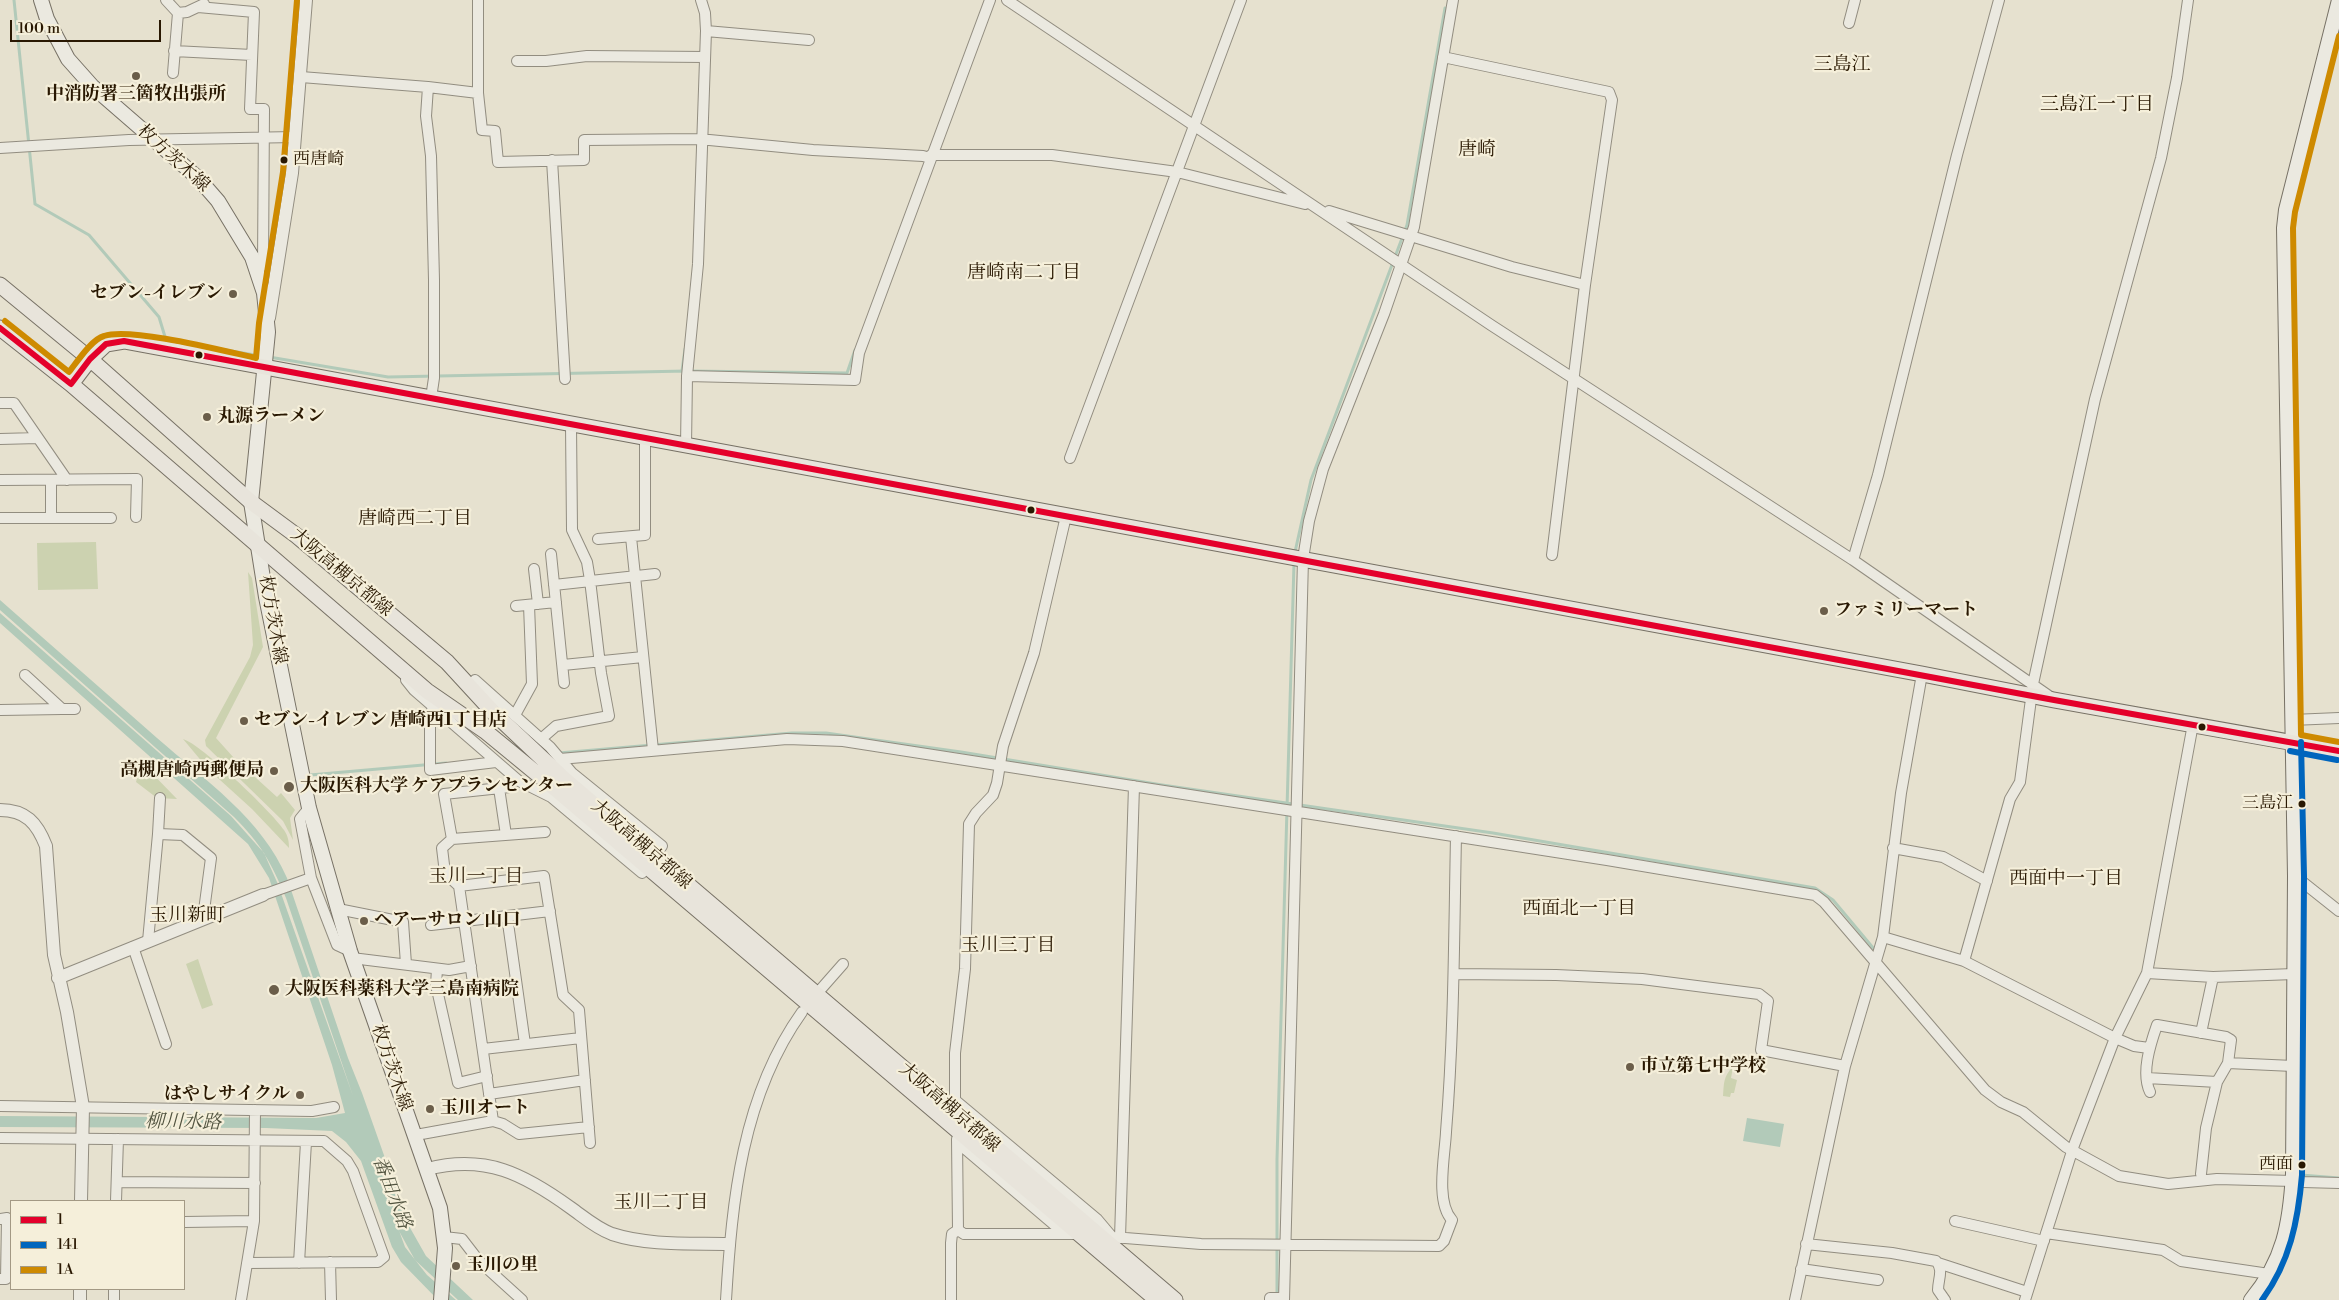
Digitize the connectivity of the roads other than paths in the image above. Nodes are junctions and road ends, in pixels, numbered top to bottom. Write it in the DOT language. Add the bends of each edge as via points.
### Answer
graph roads {
  1 [pos="41,0"];
  2 [pos="166,0"];
  3 [pos="306,0"];
  4 [pos="478,0"];
  5 [pos="701,0"];
  6 [pos="990,0"];
  7 [pos="1007,0"];
  8 [pos="1241,0"];
  9 [pos="1453,0"];
  10 [pos="1856,0"];
  11 [pos="1999,0"];
  12 [pos="2188,0"];
  13 [pos="2339,0"];
  14 [pos="209,2"];
  15 [pos="198,7"];
  16 [pos="178,14"];
  17 [pos="1849,23"];
  18 [pos="706,32"];
  19 [pos="809,40"];
  20 [pos="174,51"];
  21 [pos="252,55"];
  22 [pos="705,57"];
  23 [pos="1443,57"];
  24 [pos="517,60"];
  25 [pos="173,73"];
  26 [pos="301,77"];
  27 [pos="428,87"];
  28 [pos="478,93"];
  29 [pos="1194,125"];
  30 [pos="295,137"];
  31 [pos="263,138"];
  32 [pos="701,140"];
  33 [pos="153,141"];
  34 [pos="0,148"];
  35 [pos="931,157"];
  36 [pos="552,160"];
  37 [pos="1177,172"];
  38 [pos="1317,207"];
  39 [pos="1411,237"];
  40 [pos="1401,264"];
  41 [pos="265,266"];
  42 [pos="1585,284"];
  43 [pos="0,285"];
  44 [pos="268,324"];
  45 [pos="0,328"];
  46 [pos="90,359"];
  47 [pos="264,368"];
  48 [pos="687,376"];
  49 [pos="565,379"];
  50 [pos="1574,380"];
  51 [pos="71,384"];
  52 [pos="431,398"];
  53 [pos="0,404"];
  54 [pos="571,424"];
  55 [pos="38,438"];
  56 [pos="645,438"];
  57 [pos="0,439"];
  58 [pos="686,446"];
  59 [pos="1070,458"];
  60 [pos="0,480"];
  61 [pos="51,480"];
  62 [pos="67,480"];
  63 [pos="251,502"];
  64 [pos="1066,516"];
  65 [pos="136,517"];
  66 [pos="0,518"];
  67 [pos="51,518"];
  68 [pos="111,518"];
  69 [pos="631,537"];
  70 [pos="598,539"];
  71 [pos="260,548"];
  72 [pos="551,554"];
  73 [pos="1552,555"];
  74 [pos="1303,559"];
  75 [pos="1853,560"];
  76 [pos="534,568"];
  77 [pos="655,574"];
  78 [pos="635,575"];
  79 [pos="590,580"];
  80 [pos="554,585"];
  81 [pos="556,602"];
  82 [pos="534,604"];
  83 [pos="516,606"];
  84 [pos="643,657"];
  85 [pos="388,658"];
  86 [pos="600,662"];
  87 [pos="563,665"];
  88 [pos="1922,674"];
  89 [pos="26,675"];
  90 [pos="475,680"];
  91 [pos="564,683"];
  92 [pos="2033,690"];
  93 [pos="433,707"];
  94 [pos="62,709"];
  95 [pos="75,709"];
  96 [pos="0,710"];
  97 [pos="515,716"];
  98 [pos="2339,718"];
  99 [pos="2292,720"];
  100 [pos="2193,724"];
  101 [pos="541,739"];
  102 [pos="2292,742"];
  103 [pos="653,750"];
  104 [pos="2339,750"];
  105 [pos="560,758"];
  106 [pos="496,762"];
  107 [pos="1001,766"];
  108 [pos="1134,786"];
  109 [pos="160,798"];
  110 [pos="309,808"];
  111 [pos="0,810"];
  112 [pos="1296,811"];
  113 [pos="545,832"];
  114 [pos="158,834"];
  115 [pos="506,835"];
  116 [pos="1456,836"];
  117 [pos="452,839"];
  118 [pos="1893,848"];
  119 [pos="659,850"];
  120 [pos="644,870"];
  121 [pos="2295,876"];
  122 [pos="306,880"];
  123 [pos="1987,881"];
  124 [pos="459,886"];
  125 [pos="263,895"];
  126 [pos="338,909"];
  127 [pos="550,911"];
  128 [pos="2339,911"];
  129 [pos="506,916"];
  130 [pos="203,918"];
  131 [pos="464,921"];
  132 [pos="431,925"];
  133 [pos="1883,937"];
  134 [pos="148,941"];
  135 [pos="133,947"];
  136 [pos="351,955"];
  137 [pos="1964,961"];
  138 [pos="406,964"];
  139 [pos="843,964"];
  140 [pos="1876,964"];
  141 [pos="471,966"];
  142 [pos="437,969"];
  143 [pos="2147,973"];
  144 [pos="1454,974"];
  145 [pos="2294,974"];
  146 [pos="2213,977"];
  147 [pos="58,978"];
  148 [pos="821,989"];
  149 [pos="802,1012"];
  150 [pos="2201,1033"];
  151 [pos="581,1038"];
  152 [pos="2116,1038"];
  153 [pos="166,1044"];
  154 [pos="525,1044"];
  155 [pos="2150,1048"];
  156 [pos="483,1049"];
  157 [pos="2228,1063"];
  158 [pos="1845,1066"];
  159 [pos="2293,1066"];
  160 [pos="487,1076"];
  161 [pos="2147,1078"];
  162 [pos="585,1080"];
  163 [pos="2217,1082"];
  164 [pos="2150,1092"];
  165 [pos="489,1094"];
  166 [pos="0,1106"];
  167 [pos="83,1106"];
  168 [pos="334,1107"];
  169 [pos="255,1114"];
  170 [pos="493,1121"];
  171 [pos="589,1127"];
  172 [pos="416,1135"];
  173 [pos="0,1138"];
  174 [pos="255,1138"];
  175 [pos="82,1139"];
  176 [pos="118,1139"];
  177 [pos="306,1142"];
  178 [pos="590,1143"];
  179 [pos="2072,1150"];
  180 [pos="427,1170"];
  181 [pos="2202,1174"];
  182 [pos="2293,1178"];
  183 [pos="117,1182"];
  184 [pos="255,1182"];
  185 [pos="2339,1183"];
  186 [pos="81,1200"];
  187 [pos="116,1200"];
  188 [pos="0,1219"];
  189 [pos="254,1221"];
  190 [pos="1955,1221"];
  191 [pos="185,1222"];
  192 [pos="958,1230"];
  193 [pos="1072,1234"];
  194 [pos="444,1237"];
  195 [pos="1110,1237"];
  196 [pos="2045,1237"];
  197 [pos="729,1244"];
  198 [pos="1806,1244"];
  199 [pos="1286,1245"];
  200 [pos="330,1262"];
  201 [pos="247,1263"];
  202 [pos="299,1263"];
  203 [pos="1938,1263"];
  204 [pos="1801,1270"];
  205 [pos="2269,1274"];
  206 [pos="0,1279"];
  207 [pos="1878,1280"];
  208 [pos="2026,1296"];
  209 [pos="1284,1299"];
  210 [pos="241,1300"];
  211 [pos="330,1300"];
  212 [pos="442,1300"];
  213 [pos="522,1300"];
  214 [pos="726,1300"];
  215 [pos="951,1300"];
  216 [pos="1156,1300"];
  217 [pos="1175,1300"];
  218 [pos="1270,1300"];
  219 [pos="1795,1300"];
  220 [pos="1945,1300"];
  221 [pos="2251,1300"];
  1 -- 33 [label="main road, 枚方茨木線" via="68,59 92,86"];
  2 -- 16 [label="street"];
  3 -- 26 [label="street"];
  4 -- 28 [label="street"];
  5 -- 18 [label="street"];
  6 -- 35 [label="street"];
  7 -- 29 [label="street"];
  8 -- 29 [label="street"];
  9 -- 23 [label="street"];
  10 -- 17 [label="street"];
  11 -- 75 [label="street" via="1878,475"];
  12 -- 92 [label="street" via="2161,158 2095,399"];
  13 -- 99 [label="main road" via="2284,228"];
  14 -- 15 [label="street"];
  15 -- 16 [label="street"];
  15 -- 21 [label="street" via="254,12"];
  16 -- 20 [label="street"];
  18 -- 19 [label="street"];
  18 -- 22 [label="street"];
  20 -- 21 [label="street"];
  20 -- 25 [label="street"];
  21 -- 31 [label="street" via="250,109 264,109"];
  22 -- 24 [label="street" via="587,56 546,62"];
  22 -- 32 [label="street"];
  23 -- 39 [label="street"];
  23 -- 42 [label="street" via="1609,92 1612,100"];
  26 -- 27 [label="street"];
  26 -- 30 [label="street"];
  27 -- 28 [label="street"];
  27 -- 52 [label="street" via="426,116 431,166 434,280"];
  28 -- 36 [label="street" via="482,130 496,131 498,162"];
  29 -- 37 [label="street"];
  29 -- 38 [label="street"];
  30 -- 31 [label="street"];
  30 -- 41 [label="street"];
  31 -- 33 [label="street"];
  31 -- 41 [label="street"];
  32 -- 35 [label="street"];
  32 -- 36 [label="street" via="584,140 584,160"];
  32 -- 48 [label="street" via="698,264"];
  33 -- 34 [label="street"];
  33 -- 41 [label="main road, 枚方茨木線" via="198,178"];
  35 -- 37 [label="street" via="1052,155"];
  35 -- 48 [label="street" via="859,353 855,380"];
  36 -- 49 [label="street"];
  37 -- 38 [label="street"];
  37 -- 59 [label="street"];
  38 -- 39 [label="street"];
  38 -- 40 [label="street"];
  39 -- 40 [label="street"];
  39 -- 42 [label="street" via="1512,267"];
  40 -- 50 [label="street"];
  40 -- 74 [label="street" via="1323,468"];
  41 -- 44 [label="street"];
  41 -- 44 [label="main road, 枚方茨木線"];
  42 -- 50 [label="street"];
  43 -- 46 [label="main road, 大阪高槻京都線"];
  44 -- 47 [label="main road, 枚方茨木線"];
  45 -- 51 [label="main road, 大阪高槻京都線"];
  46 -- 47 [label="main road" via="106,344 124,341"];
  46 -- 51 [label="main road"];
  46 -- 63 [label="main road, 大阪高槻京都線"];
  47 -- 52 [label="main road"];
  47 -- 63 [label="main road, 枚方茨木線"];
  48 -- 58 [label="street"];
  50 -- 73 [label="street"];
  50 -- 75 [label="street"];
  51 -- 71 [label="main road, 大阪高槻京都線"];
  52 -- 54 [label="main road"];
  53 -- 55 [label="street" via="14,403"];
  54 -- 56 [label="main road"];
  54 -- 79 [label="street" via="572,530"];
  55 -- 57 [label="street"];
  55 -- 62 [label="street"];
  56 -- 58 [label="main road"];
  56 -- 69 [label="street" via="645,535"];
  58 -- 64 [label="main road"];
  60 -- 61 [label="street"];
  61 -- 62 [label="street"];
  61 -- 67 [label="street"];
  62 -- 65 [label="street" via="138,479"];
  63 -- 71 [label="main road, 枚方茨木線"];
  63 -- 195 [label="main road, 大阪高槻京都線" via="297,536 447,662 493,712 564,779"];
  64 -- 74 [label="main road"];
  64 -- 107 [label="street" via="1034,653 1003,746"];
  66 -- 67 [label="street"];
  67 -- 68 [label="street"];
  69 -- 70 [label="street"];
  69 -- 78 [label="street"];
  71 -- 85 [label="main road, 大阪高槻京都線"];
  71 -- 110 [label="main road, 枚方茨木線" via="266,597"];
  72 -- 80 [label="street"];
  74 -- 88 [label="main road"];
  74 -- 112 [label="street"];
  75 -- 92 [label="street"];
  76 -- 82 [label="street"];
  77 -- 78 [label="street"];
  78 -- 79 [label="street"];
  78 -- 84 [label="street"];
  79 -- 80 [label="street"];
  79 -- 86 [label="street"];
  80 -- 81 [label="street"];
  81 -- 82 [label="street"];
  81 -- 87 [label="street"];
  82 -- 83 [label="street"];
  82 -- 97 [label="street" via="532,684"];
  84 -- 86 [label="street"];
  84 -- 103 [label="street"];
  85 -- 93 [label="street"];
  85 -- 193 [label="main road, 大阪高槻京都線" via="558,791"];
  86 -- 87 [label="street"];
  86 -- 101 [label="street" via="609,716 556,726"];
  87 -- 91 [label="street"];
  88 -- 92 [label="main road"];
  88 -- 118 [label="street"];
  89 -- 94 [label="street"];
  90 -- 97 [label="street"];
  92 -- 100 [label="main road" via="2054,700"];
  92 -- 123 [label="street" via="2020,782 2010,799"];
  93 -- 106 [label="street"];
  93 -- 106 [label="street" via="430,717 430,770"];
  94 -- 95 [label="street"];
  94 -- 96 [label="street"];
  97 -- 101 [label="street"];
  98 -- 99 [label="street"];
  99 -- 102 [label="main road"];
  100 -- 102 [label="main road"];
  100 -- 143 [label="street"];
  101 -- 105 [label="street"];
  102 -- 104 [label="main road"];
  102 -- 121 [label="main road"];
  103 -- 105 [label="street"];
  103 -- 107 [label="street" via="821,738"];
  105 -- 119 [label="street" via="572,773 662,846"];
  106 -- 120 [label="street" via="518,781 551,797 642,873"];
  107 -- 108 [label="street"];
  107 -- 195 [label="street" via="992,795 969,824 965,969 955,1052 955,1100 1097,1219"];
  108 -- 112 [label="street"];
  108 -- 195 [label="street"];
  109 -- 114 [label="street"];
  110 -- 122 [label="street" via="300,820"];
  110 -- 126 [label="main road, 枚方茨木線"];
  111 -- 147 [label="street" via="14,810 30,819 39,829 46,846"];
  112 -- 116 [label="street"];
  112 -- 199 [label="street"];
  113 -- 115 [label="street"];
  114 -- 130 [label="street" via="183,835 211,858"];
  114 -- 134 [label="street"];
  115 -- 117 [label="street"];
  115 -- 117 [label="street" via="505,788 444,794"];
  116 -- 140 [label="street" via="1815,896 1824,902"];
  116 -- 144 [label="street"];
  117 -- 124 [label="street" via="442,848 445,873"];
  118 -- 123 [label="street" via="1942,857"];
  118 -- 133 [label="street"];
  121 -- 128 [label="street"];
  121 -- 145 [label="main road"];
  122 -- 125 [label="street"];
  122 -- 136 [label="street" via="337,945"];
  123 -- 137 [label="street"];
  124 -- 127 [label="street" via="544,876"];
  124 -- 131 [label="street"];
  125 -- 130 [label="street"];
  126 -- 136 [label="main road, 枚方茨木線"];
  126 -- 138 [label="street" via="403,922"];
  127 -- 129 [label="street"];
  127 -- 151 [label="street" via="563,995 579,1010"];
  129 -- 131 [label="street"];
  129 -- 154 [label="street"];
  130 -- 134 [label="street"];
  131 -- 132 [label="street"];
  131 -- 141 [label="street"];
  133 -- 137 [label="street"];
  133 -- 140 [label="street"];
  134 -- 135 [label="street"];
  135 -- 147 [label="street"];
  135 -- 153 [label="street"];
  136 -- 138 [label="street"];
  136 -- 172 [label="main road, 枚方茨木線"];
  137 -- 152 [label="street"];
  138 -- 142 [label="street"];
  139 -- 148 [label="street"];
  140 -- 158 [label="street"];
  140 -- 179 [label="street" via="1986,1090 2001,1102 2023,1112"];
  141 -- 142 [label="street"];
  141 -- 156 [label="street"];
  142 -- 160 [label="street" via="436,986 458,1082"];
  143 -- 146 [label="street"];
  143 -- 152 [label="street"];
  144 -- 158 [label="street" via="1642,979 1759,994 1768,1001 1761,1050"];
  144 -- 199 [label="street" via="1442,1180 1446,1214 1452,1220 1444,1241 1439,1246"];
  145 -- 146 [label="street"];
  145 -- 159 [label="main road"];
  146 -- 150 [label="street"];
  147 -- 167 [label="street"];
  149 -- 197 [label="street" via="771,1063 756,1102 739,1170"];
  150 -- 155 [label="street" via="2157,1025"];
  150 -- 157 [label="street" via="2226,1036 2231,1040"];
  151 -- 154 [label="street"];
  151 -- 162 [label="street"];
  152 -- 155 [label="street" via="2134,1046"];
  152 -- 179 [label="street"];
  154 -- 156 [label="street"];
  155 -- 161 [label="street"];
  156 -- 160 [label="street"];
  157 -- 159 [label="street"];
  157 -- 163 [label="street"];
  158 -- 198 [label="street"];
  159 -- 182 [label="main road"];
  160 -- 165 [label="street"];
  161 -- 163 [label="street"];
  161 -- 164 [label="street"];
  162 -- 165 [label="street"];
  162 -- 171 [label="street"];
  163 -- 181 [label="street" via="2206,1128"];
  165 -- 170 [label="street"];
  166 -- 167 [label="street"];
  167 -- 169 [label="street"];
  167 -- 175 [label="street"];
  168 -- 169 [label="street"];
  169 -- 174 [label="street"];
  170 -- 171 [label="street" via="518,1134"];
  170 -- 172 [label="street"];
  171 -- 178 [label="street"];
  172 -- 180 [label="main road, 枚方茨木線"];
  173 -- 175 [label="street"];
  174 -- 176 [label="street"];
  174 -- 177 [label="street"];
  174 -- 184 [label="street"];
  175 -- 176 [label="street"];
  175 -- 186 [label="street"];
  176 -- 183 [label="street"];
  177 -- 200 [label="street" via="324,1141 347,1161 384,1256 378,1262"];
  177 -- 202 [label="street"];
  179 -- 182 [label="street" via="2120,1176 2161,1184"];
  179 -- 196 [label="street"];
  180 -- 194 [label="main road, 枚方茨木線" via="440,1208"];
  180 -- 197 [label="street" via="459,1163 493,1165 527,1180 612,1234 646,1241"];
  182 -- 185 [label="street" via="2303,1182"];
  182 -- 205 [label="main road" via="2285,1240"];
  183 -- 184 [label="street"];
  183 -- 187 [label="street"];
  184 -- 189 [label="street"];
  188 -- 206 [label="street" via="7,1218 6,1279"];
  189 -- 191 [label="street"];
  189 -- 201 [label="street"];
  190 -- 196 [label="street"];
  192 -- 193 [label="street" via="964,1234"];
  192 -- 193 [label="street" via="957,1140"];
  192 -- 215 [label="street" via="952,1234 951,1243"];
  193 -- 195 [label="street"];
  193 -- 216 [label="main road, 大阪高槻京都線"];
  194 -- 212 [label="main road, 枚方茨木線"];
  194 -- 213 [label="street" via="462,1239 480,1261"];
  195 -- 199 [label="street" via="1202,1244"];
  195 -- 217 [label="main road, 大阪高槻京都線"];
  196 -- 205 [label="street" via="2163,1250 2181,1261"];
  196 -- 208 [label="street"];
  197 -- 214 [label="street"];
  198 -- 203 [label="street" via="1892,1253"];
  198 -- 204 [label="street"];
  199 -- 209 [label="street"];
  200 -- 202 [label="street"];
  200 -- 211 [label="street"];
  201 -- 202 [label="street"];
  201 -- 210 [label="street"];
  203 -- 208 [label="street"];
  203 -- 220 [label="street" via="1941,1271 1938,1290"];
  204 -- 207 [label="street"];
  204 -- 219 [label="street"];
  205 -- 221 [label="main road"];
  209 -- 218 [label="street"];
}
